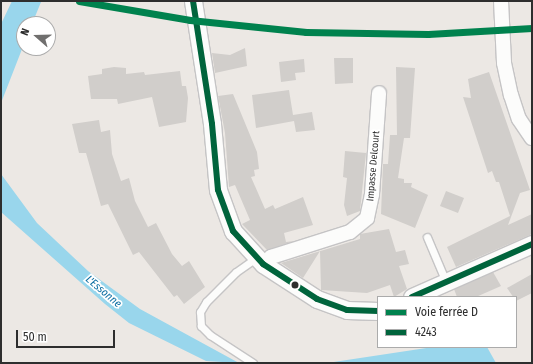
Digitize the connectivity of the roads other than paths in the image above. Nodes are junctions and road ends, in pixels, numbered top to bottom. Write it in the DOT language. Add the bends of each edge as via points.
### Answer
graph roads {
  1 [pos="193,1"];
  2 [pos="501,1"];
  3 [pos="379,93"];
  4 [pos="532,138"];
  5 [pos="427,237"];
  6 [pos="532,244"];
  7 [pos="259,261"];
  8 [pos="446,282"];
  9 [pos="414,296"];
  10 [pos="377,311"];
  11 [pos="253,363"];
  1 -- 7 [label="street" via="210,109 218,190 233,231"];
  2 -- 4 [label="street" via="502,37 511,95 519,119"];
  3 -- 7 [label="street, Impasse Delcourt" via="372,194 367,218 350,232"];
  5 -- 8 [label="lane"];
  6 -- 8 [label="street"];
  7 -- 10 [label="street" via="294,285 334,306 359,312"];
  7 -- 11 [label="lane" via="236,272 206,302 200,312 201,326 210,335"];
  8 -- 9 [label="street"];
}
